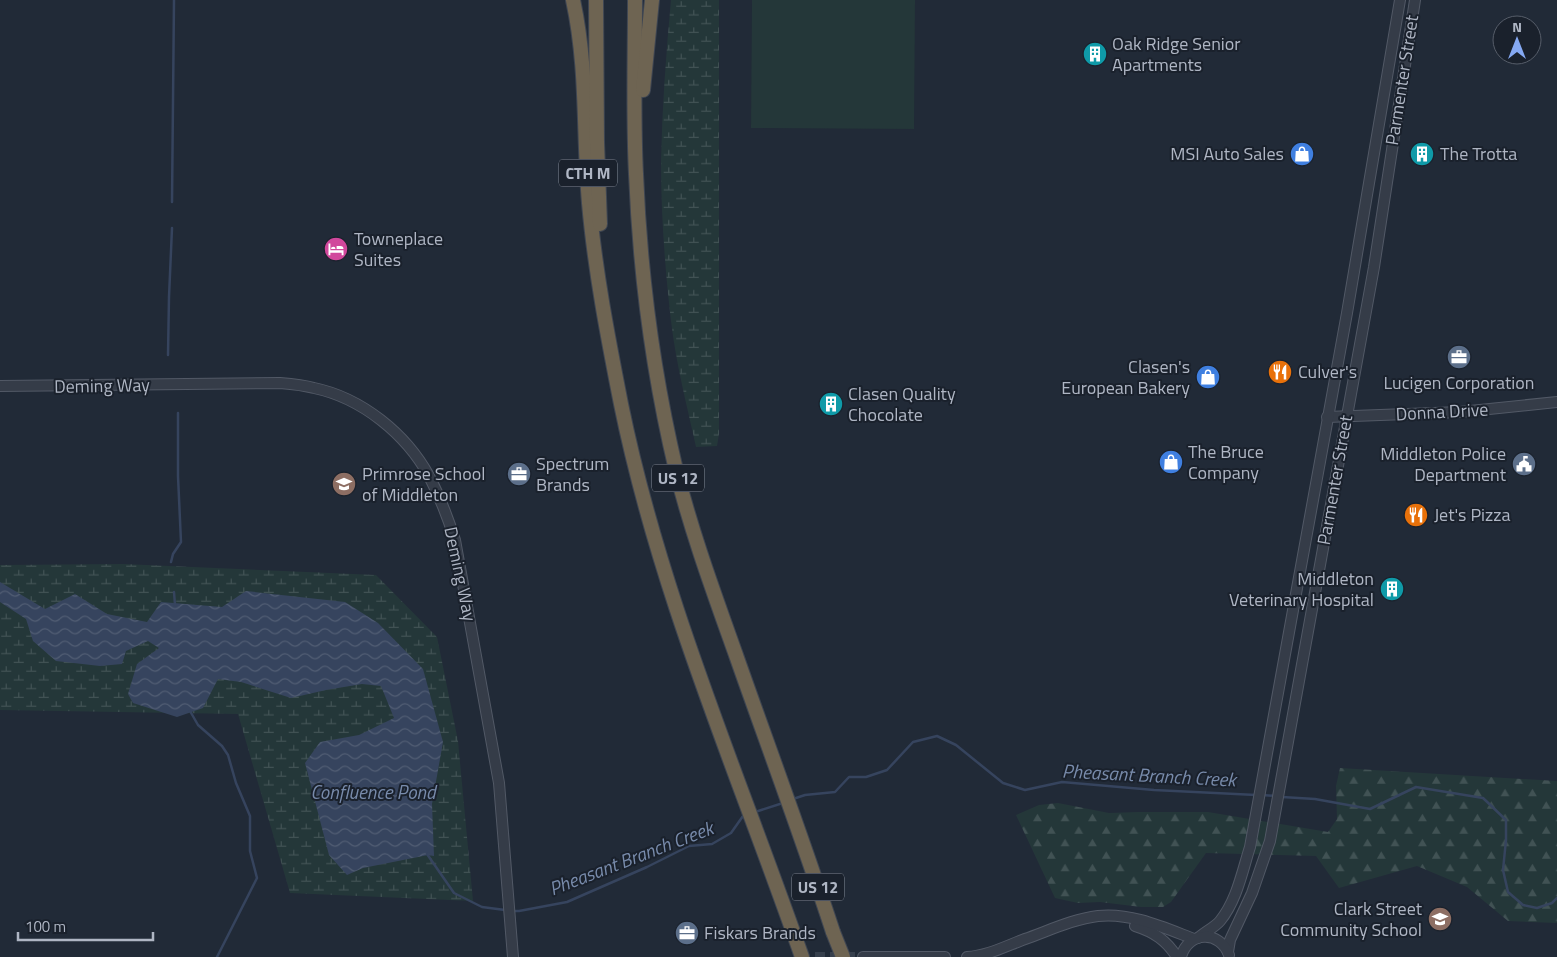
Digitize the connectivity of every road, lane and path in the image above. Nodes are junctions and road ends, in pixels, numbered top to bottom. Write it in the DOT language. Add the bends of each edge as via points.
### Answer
graph roads {
  1 [pos="573,0"];
  2 [pos="596,0"];
  3 [pos="635,0"];
  4 [pos="652,0"];
  5 [pos="1400,0"];
  6 [pos="1415,0"];
  7 [pos="636,173"];
  8 [pos="611,344"];
  9 [pos="0,386"];
  10 [pos="1557,402"];
  11 [pos="1327,417"];
  12 [pos="1346,417"];
  13 [pos="1078,921"];
  14 [pos="1196,938"];
  15 [pos="1229,956"];
  16 [pos="513,957"];
  17 [pos="802,957"];
  18 [pos="842,957"];
  19 [pos="863,957"];
  20 [pos="945,957"];
  21 [pos="967,957"];
  22 [pos="1177,957"];
  23 [pos="1182,957"];
  1 -- 8 [label="highway, CTH M" via="584,77 589,201 602,303"];
  2 -- 8 [label="highway, US 12" via="598,181"];
  3 -- 7 [label="highway, US 12"];
  4 -- 7 [label="highway, CTH M"];
  5 -- 11 [label="street, Parmenter Street"];
  6 -- 12 [label="street, Parmenter Street" via="1374,267"];
  7 -- 18 [label="highway, US 12, bridge" via="645,294 655,364 688,516"];
  8 -- 17 [label="highway, US 12" via="623,414 661,565"];
  9 -- 16 [label="street, Deming Way" via="280,383 315,388 349,400 389,425 428,475 444,506 455,540 499,783"];
  10 -- 12 [label="street, Donna Drive" via="1460,412"];
  11 -- 12 [label="street, Donna Drive"];
  11 -- 14 [label="street, Parmenter Street" via="1250,847 1229,907 1219,922"];
  12 -- 15 [label="street, Parmenter Street" via="1270,841 1233,932"];
  13 -- 14 [label="street" via="1098,916 1129,918"];
  13 -- 21 [label="street" via="989,953"];
  13 -- 22 [label="street" via="1120,922 1146,929 1166,942"];
  14 -- 15 [label="street" via="1219,941"];
  14 -- 23 [label="street, Parmenter Street" via="1184,948"];
  19 -- 20 [label="street"];
}
